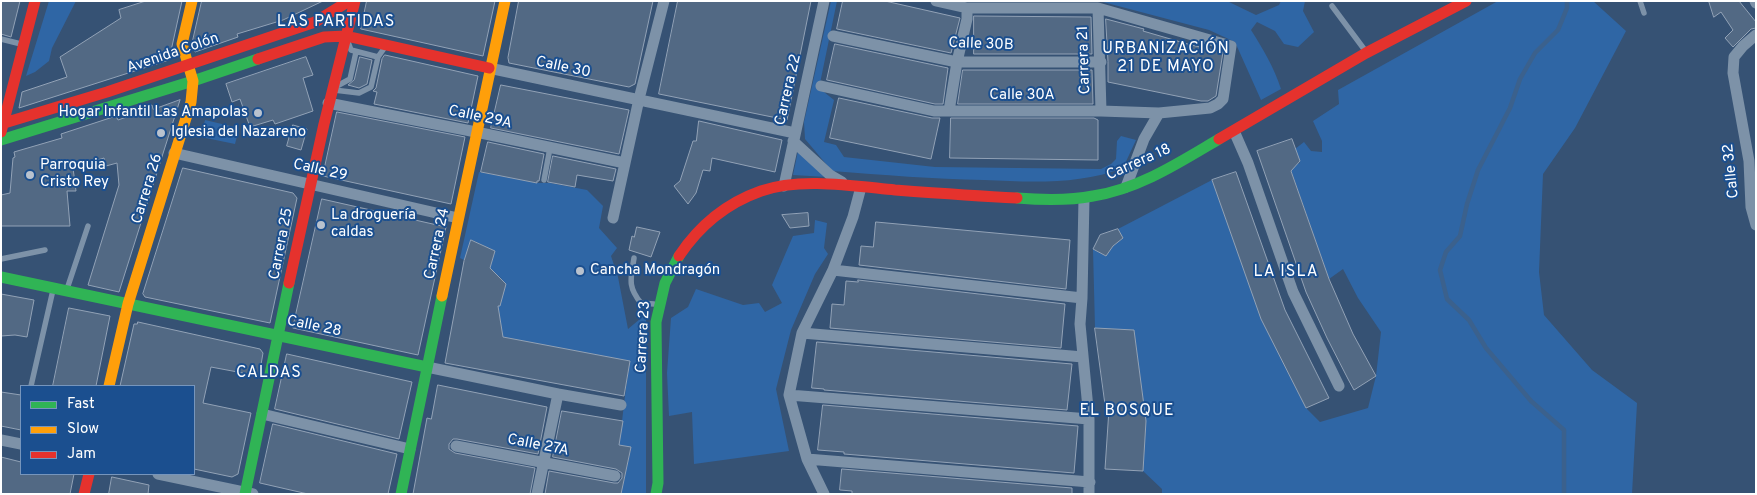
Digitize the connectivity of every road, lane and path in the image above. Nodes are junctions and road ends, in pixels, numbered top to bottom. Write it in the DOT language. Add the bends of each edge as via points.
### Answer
graph roads {
  1 [pos="35,1"];
  2 [pos="192,1"];
  3 [pos="349,1"];
  4 [pos="355,1"];
  5 [pos="505,1"];
  6 [pos="664,1"];
  7 [pos="824,1"];
  8 [pos="936,1"];
  9 [pos="1466,1"];
  10 [pos="1640,1"];
  11 [pos="1332,6"];
  12 [pos="967,8"];
  13 [pos="1098,8"];
  14 [pos="1644,12"];
  15 [pos="1756,35"];
  16 [pos="346,36"];
  17 [pos="833,36"];
  18 [pos="324,37"];
  19 [pos="1,39"];
  20 [pos="24,45"];
  21 [pos="386,45"];
  22 [pos="356,52"];
  23 [pos="1366,53"];
  24 [pos="378,57"];
  25 [pos="957,62"];
  26 [pos="1101,62"];
  27 [pos="188,65"];
  28 [pos="489,68"];
  29 [pos="193,81"];
  30 [pos="821,86"];
  31 [pos="332,90"];
  32 [pos="639,100"];
  33 [pos="328,103"];
  34 [pos="949,111"];
  35 [pos="1101,111"];
  36 [pos="1159,113"];
  37 [pos="2,127"];
  38 [pos="1234,131"];
  39 [pos="476,132"];
  40 [pos="794,137"];
  41 [pos="1,140"];
  42 [pos="550,148"];
  43 [pos="174,154"];
  44 [pos="625,163"];
  45 [pos="544,180"];
  46 [pos="310,184"];
  47 [pos="784,186"];
  48 [pos="847,186"];
  49 [pos="861,187"];
  50 [pos="1125,188"];
  51 [pos="1084,198"];
  52 [pos="458,218"];
  53 [pos="613,218"];
  54 [pos="1756,224"];
  55 [pos="88,226"];
  56 [pos="44,250"];
  57 [pos="634,258"];
  58 [pos="1,259"];
  59 [pos="833,270"];
  60 [pos="1,277"];
  61 [pos="53,288"];
  62 [pos="67,291"];
  63 [pos="1082,298"];
  64 [pos="128,304"];
  65 [pos="658,304"];
  66 [pos="802,333"];
  67 [pos="279,336"];
  68 [pos="1082,357"];
  69 [pos="427,367"];
  70 [pos="31,385"];
  71 [pos="109,385"];
  72 [pos="1339,386"];
  73 [pos="558,394"];
  74 [pos="789,395"];
  75 [pos="621,405"];
  76 [pos="262,414"];
  77 [pos="1089,419"];
  78 [pos="1,440"];
  79 [pos="20,444"];
  80 [pos="456,446"];
  81 [pos="410,449"];
  82 [pos="806,459"];
  83 [pos="544,463"];
  84 [pos="89,475"];
  85 [pos="163,475"];
  86 [pos="615,476"];
  87 [pos="1090,482"];
  88 [pos="248,493"];
  89 [pos="84,494"];
  90 [pos="401,494"];
  91 [pos="537,494"];
  92 [pos="656,494"];
  93 [pos="824,494"];
  94 [pos="1089,494"];
  1 -- 20 [label="main road"];
  2 -- 27 [label="main road, Carrera 26" via="182,44"];
  3 -- 27 [label="main road, Avenida Colón" via="315,22"];
  4 -- 16 [label="main road, Carrera 25"];
  5 -- 28 [label="main road, Carrera 24"];
  6 -- 32 [label="street"];
  7 -- 40 [label="street, Carrera 22"];
  8 -- 12 [label="street"];
  9 -- 23 [label="main road, Carrera 18"];
  10 -- 14 [label="lane"];
  11 -- 23 [label="lane"];
  12 -- 13 [label="street"];
  12 -- 25 [label="street"];
  13 -- 26 [label="street, Carrera 21"];
  13 -- 36 [label="street, Calle 30A" via="1231,46 1223,99 1218,104 1210,108"];
  15 -- 54 [label="street, Calle 32" via="1734,57 1733,73 1749,161 1751,207"];
  16 -- 18 [label="main road, Calle 30"];
  16 -- 21 [label="main road, Calle 30"];
  16 -- 22 [label="lane" via="351,50"];
  16 -- 31 [label="main road, Carrera 25"];
  17 -- 25 [label="street, Calle 30B"];
  18 -- 29 [label="main road, Avenida Colón"];
  19 -- 20 [label="lane"];
  20 -- 37 [label="main road"];
  21 -- 24 [label="lane"];
  21 -- 28 [label="main road, Calle 30"];
  22 -- 24 [label="lane"];
  22 -- 31 [label="lane" via="350,79"];
  23 -- 38 [label="main road, Carrera 18"];
  24 -- 31 [label="lane" via="371,87 359,93"];
  25 -- 26 [label="street, Calle 30B"];
  25 -- 34 [label="street"];
  26 -- 35 [label="street, Carrera 21"];
  27 -- 29 [label="main road, Carrera 26"];
  27 -- 37 [label="main road, Avenida Colón"];
  28 -- 32 [label="street, Calle 30"];
  28 -- 39 [label="main road, Carrera 24"];
  29 -- 41 [label="main road, Avenida Colón"];
  29 -- 43 [label="main road, Carrera 26" via="191,102"];
  30 -- 34 [label="street, Calle 30A" via="934,111"];
  31 -- 33 [label="main road, Carrera 25"];
  32 -- 40 [label="street, Calle 30"];
  32 -- 44 [label="street"];
  33 -- 39 [label="street, Calle 29A"];
  33 -- 46 [label="main road, Carrera 25"];
  34 -- 35 [label="street, Calle 30A"];
  35 -- 36 [label="street, Calle 30A"];
  36 -- 50 [label="street" via="1144,139"];
  38 -- 50 [label="main road, Carrera 18" via="1175,165"];
  38 -- 72 [label="street" via="1293,292"];
  39 -- 42 [label="street, Calle 29A"];
  39 -- 52 [label="main road, Carrera 24"];
  40 -- 47 [label="street, Carrera 22"];
  40 -- 48 [label="street" via="830,175"];
  42 -- 44 [label="street, Calle 29A"];
  42 -- 45 [label="lane"];
  43 -- 46 [label="street, Calle 29"];
  43 -- 64 [label="main road, Carrera 26"];
  44 -- 53 [label="street"];
  46 -- 52 [label="street, Calle 29"];
  46 -- 67 [label="main road, Carrera 25"];
  47 -- 48 [label="main road, Carrera 18"];
  47 -- 65 [label="main road, Carrera 23" via="740,200 707,222 694,235 674,266"];
  48 -- 49 [label="main road, Carrera 18"];
  49 -- 51 [label="main road, Carrera 18" via="1055,200"];
  49 -- 59 [label="street"];
  50 -- 51 [label="main road, Carrera 18"];
  51 -- 63 [label="street"];
  52 -- 69 [label="main road, Carrera 24"];
  55 -- 62 [label="lane"];
  56 -- 58 [label="lane"];
  57 -- 65 [label="lane" via="630,283 634,294 641,303"];
  59 -- 63 [label="street"];
  59 -- 66 [label="street"];
  60 -- 61 [label="main road, Calle 28"];
  61 -- 62 [label="main road, Calle 28"];
  61 -- 70 [label="lane"];
  62 -- 64 [label="main road, Calle 28"];
  63 -- 68 [label="street"];
  64 -- 67 [label="main road, Calle 28"];
  64 -- 71 [label="main road, Carrera 26"];
  65 -- 92 [label="main road, Carrera 23"];
  66 -- 68 [label="street"];
  66 -- 74 [label="street"];
  67 -- 69 [label="main road, Calle 28"];
  67 -- 76 [label="main road, Carrera 25"];
  68 -- 77 [label="street"];
  69 -- 73 [label="street, Calle 28"];
  69 -- 81 [label="main road, Carrera 24"];
  73 -- 75 [label="street, Calle 28"];
  73 -- 83 [label="street"];
  74 -- 77 [label="street"];
  74 -- 82 [label="street"];
  76 -- 81 [label="street"];
  76 -- 88 [label="main road, Carrera 25"];
  77 -- 87 [label="street"];
  78 -- 79 [label="street"];
  80 -- 83 [label="street, Calle 27A"];
  81 -- 90 [label="main road, Carrera 24"];
  82 -- 87 [label="street"];
  82 -- 93 [label="street"];
  83 -- 86 [label="street, Calle 27A"];
  83 -- 91 [label="street"];
  84 -- 89 [label="main road"];
  85 -- 88 [label="street"];
  87 -- 94 [label="street"];
}
